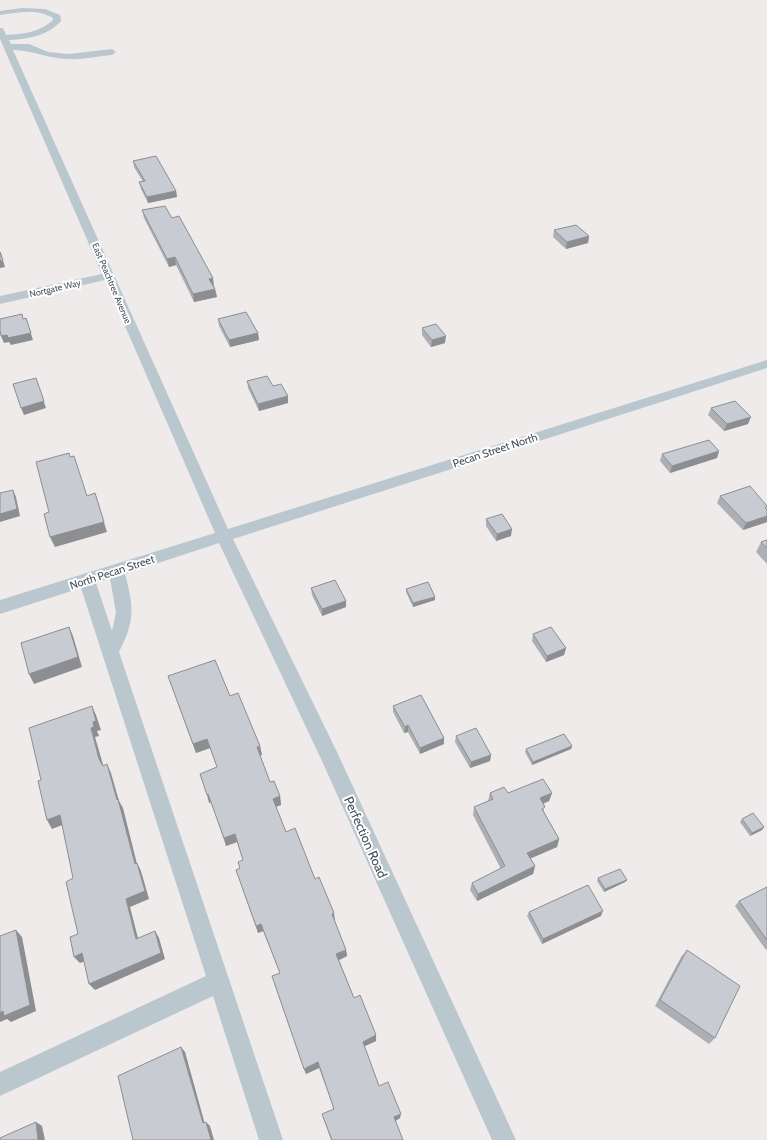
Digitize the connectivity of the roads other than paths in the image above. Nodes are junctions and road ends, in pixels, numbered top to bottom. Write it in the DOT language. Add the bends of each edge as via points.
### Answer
graph roads {
  1 [pos="0,13"];
  2 [pos="3,36"];
  3 [pos="112,52"];
  4 [pos="109,276"];
  5 [pos="0,300"];
  6 [pos="767,364"];
  7 [pos="224,537"];
  8 [pos="116,571"];
  9 [pos="87,580"];
  10 [pos="0,607"];
  11 [pos="111,652"];
  12 [pos="219,982"];
  13 [pos="0,1084"];
  14 [pos="271,1140"];
  15 [pos="504,1140"];
  1 -- 2 [label="street" via="38,10 57,17 57,21 46,31 28,36"];
  2 -- 3 [label="street" via="46,54 69,57"];
  2 -- 4 [label="street, East Peachtree Avenue"];
  4 -- 5 [label="street, Nortgate Way"];
  4 -- 7 [label="street, East Peachtree Avenue"];
  6 -- 7 [label="street, Pecan Street North"];
  7 -- 8 [label="street, North Pecan Street"];
  7 -- 15 [label="street, Perfection Road" via="327,751"];
  8 -- 9 [label="street, North Pecan Street"];
  8 -- 11 [label="street" via="126,606 120,636"];
  9 -- 10 [label="street, North Pecan Street"];
  9 -- 11 [label="street"];
  11 -- 12 [label="street"];
  12 -- 13 [label="street"];
  12 -- 14 [label="street"];
}
